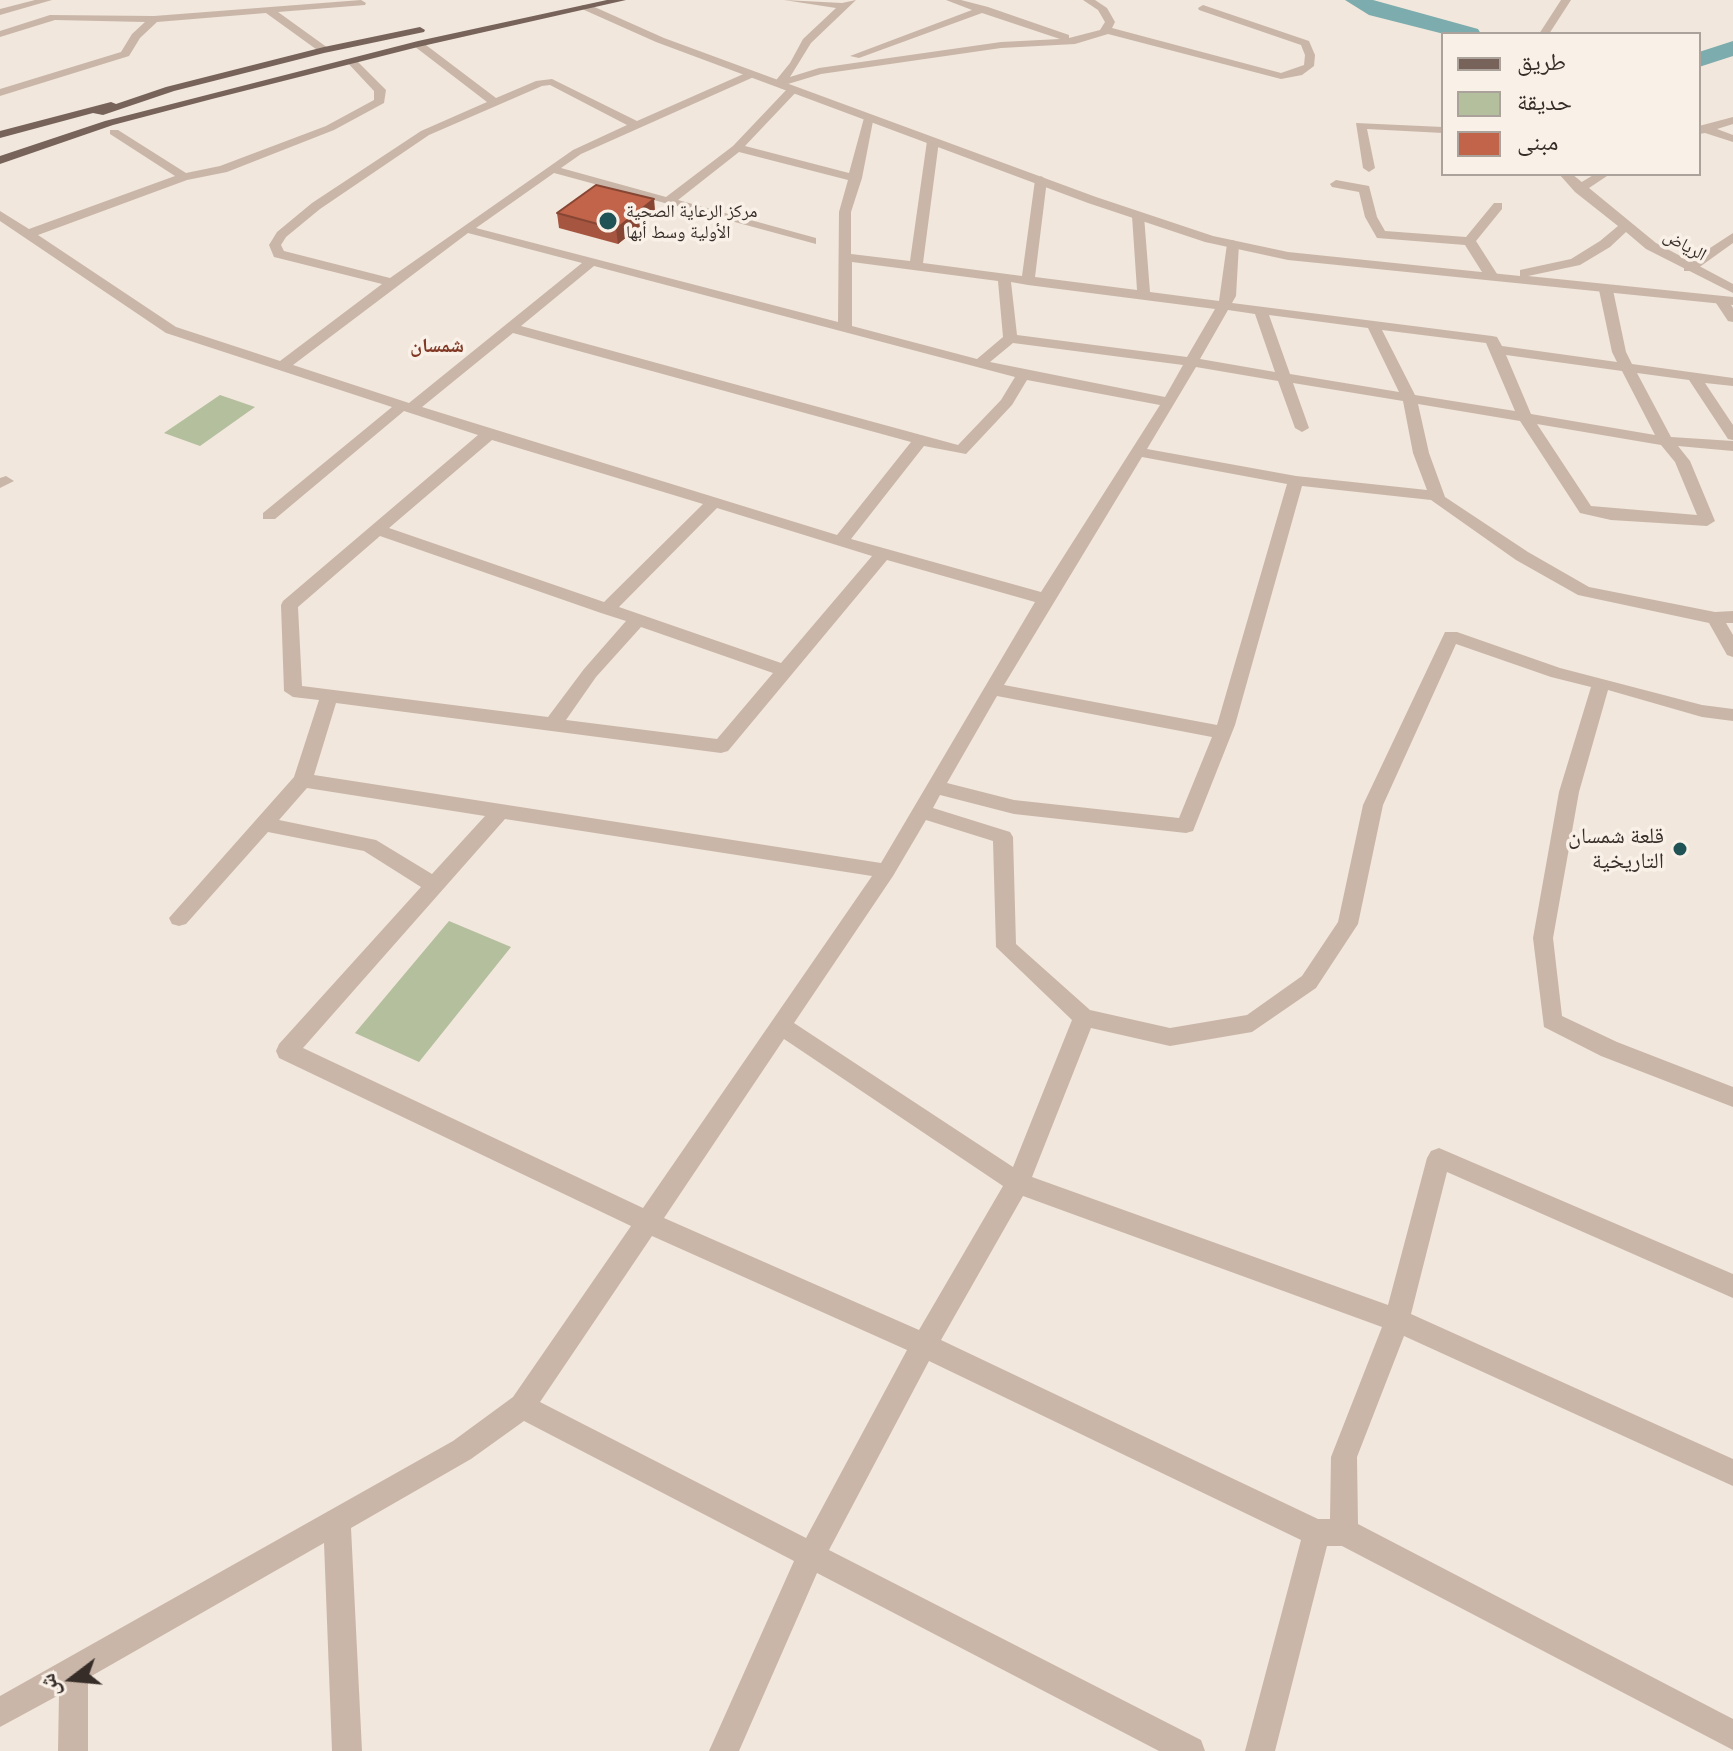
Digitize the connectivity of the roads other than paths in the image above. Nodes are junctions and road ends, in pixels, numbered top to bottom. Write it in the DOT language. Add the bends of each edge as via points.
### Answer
graph roads {
  1 [pos="47,0"];
  2 [pos="565,0"];
  3 [pos="621,0"];
  4 [pos="789,0"];
  5 [pos="951,0"];
  6 [pos="1088,0"];
  7 [pos="1566,0"];
  8 [pos="361,3"];
  9 [pos="847,3"];
  10 [pos="984,6"];
  11 [pos="586,7"];
  12 [pos="1203,8"];
  13 [pos="269,11"];
  14 [pos="0,12"];
  15 [pos="154,19"];
  16 [pos="32,24"];
  17 [pos="1106,30"];
  18 [pos="1545,32"];
  19 [pos="0,34"];
  20 [pos="1075,41"];
  21 [pos="418,44"];
  22 [pos="324,50"];
  23 [pos="350,60"];
  24 [pos="752,74"];
  25 [pos="782,80"];
  26 [pos="170,89"];
  27 [pos="793,89"];
  28 [pos="0,93"];
  29 [pos="208,97"];
  30 [pos="494,102"];
  31 [pos="870,118"];
  32 [pos="1733,120"];
  33 [pos="637,126"];
  34 [pos="1441,130"];
  35 [pos="1701,130"];
  36 [pos="114,132"];
  37 [pos="0,135"];
  38 [pos="1733,139"];
  39 [pos="933,141"];
  40 [pos="0,146"];
  41 [pos="737,148"];
  42 [pos="0,160"];
  43 [pos="1369,168"];
  44 [pos="551,169"];
  45 [pos="0,171"];
  46 [pos="1567,176"];
  47 [pos="1601,176"];
  48 [pos="184,177"];
  49 [pos="856,178"];
  50 [pos="1041,180"];
  51 [pos="1336,184"];
  52 [pos="1579,189"];
  53 [pos="668,202"];
  54 [pos="1498,206"];
  55 [pos="1138,216"];
  56 [pos="3,221"];
  57 [pos="1624,227"];
  58 [pos="466,229"];
  59 [pos="28,234"];
  60 [pos="1733,237"];
  61 [pos="811,241"];
  62 [pos="1469,241"];
  63 [pos="1233,244"];
  64 [pos="845,257"];
  65 [pos="590,263"];
  66 [pos="916,267"];
  67 [pos="1689,268"];
  68 [pos="1492,277"];
  69 [pos="1004,279"];
  70 [pos="1028,281"];
  71 [pos="393,283"];
  72 [pos="1733,289"];
  73 [pos="1606,290"];
  74 [pos="1144,295"];
  75 [pos="1727,301"];
  76 [pos="1224,304"];
  77 [pos="1260,309"];
  78 [pos="1733,318"];
  79 [pos="1373,325"];
  80 [pos="845,327"];
  81 [pos="512,328"];
  82 [pos="1010,338"];
  83 [pos="1497,350"];
  84 [pos="981,362"];
  85 [pos="1192,362"];
  86 [pos="284,365"];
  87 [pos="1627,367"];
  88 [pos="1023,375"];
  89 [pos="1693,375"];
  90 [pos="1284,377"];
  91 [pos="1733,382"];
  92 [pos="1409,397"];
  93 [pos="1169,402"];
  94 [pos="408,406"];
  95 [pos="1524,416"];
  96 [pos="1302,428"];
  97 [pos="489,434"];
  98 [pos="1733,436"];
  99 [pos="920,441"];
  100 [pos="1666,441"];
  101 [pos="1733,446"];
  102 [pos="1137,452"];
  103 [pos="1296,481"];
  104 [pos="1437,496"];
  105 [pos="714,502"];
  106 [pos="269,516"];
  107 [pos="376,529"];
  108 [pos="841,541"];
  109 [pos="883,554"];
  110 [pos="1045,599"];
  111 [pos="607,609"];
  112 [pos="1724,618"];
  113 [pos="638,619"];
  114 [pos="1733,651"];
  115 [pos="784,670"];
  116 [pos="1601,682"];
  117 [pos="994,689"];
  118 [pos="329,696"];
  119 [pos="1733,715"];
  120 [pos="553,724"];
  121 [pos="1223,733"];
  122 [pos="303,780"];
  123 [pos="935,787"];
  124 [pos="921,811"];
  125 [pos="499,813"];
  126 [pos="265,824"];
  127 [pos="886,871"];
  128 [pos="434,885"];
  129 [pos="179,918"];
  130 [pos="1084,1017"];
  131 [pos="781,1026"];
  132 [pos="1733,1097"];
  133 [pos="1018,1183"];
  134 [pos="649,1223"];
  135 [pos="1733,1286"];
  136 [pos="1397,1320"];
  137 [pos="924,1345"];
  138 [pos="522,1406"];
  139 [pos="1733,1473"];
  140 [pos="337,1520"];
  141 [pos="1330,1533"];
  142 [pos="811,1556"];
  143 [pos="74,1670"];
  144 [pos="0,1712"];
  145 [pos="1733,1735"];
  146 [pos="73,1751"];
  147 [pos="347,1751"];
  148 [pos="724,1751"];
  149 [pos="1190,1751"];
  150 [pos="1260,1751"];
  1 -- 14 [label="street"];
  2 -- 22 [label="main road"];
  3 -- 11 [label="main road"];
  4 -- 9 [label="street"];
  5 -- 10 [label="street"];
  6 -- 17 [label="street" via="1102,8 1110,22"];
  7 -- 18 [label="street"];
  8 -- 13 [label="street"];
  9 -- 25 [label="street" via="807,41"];
  10 -- 20 [label="street"];
  10 -- 25 [label="street"];
  11 -- 21 [label="main road"];
  11 -- 24 [label="street"];
  12 -- 17 [label="street" via="1305,43 1309,66 1281,76"];
  13 -- 15 [label="street"];
  13 -- 22 [label="street"];
  14 -- 16 [label="street"];
  15 -- 16 [label="street" via="54,17"];
  15 -- 28 [label="street" via="125,54"];
  16 -- 19 [label="street"];
  17 -- 20 [label="street"];
  20 -- 25 [label="street" via="971,49"];
  21 -- 23 [label="main road"];
  21 -- 30 [label="street"];
  22 -- 26 [label="main road"];
  23 -- 29 [label="main road"];
  23 -- 48 [label="street" via="380,90 380,101 277,150"];
  24 -- 25 [label="street"];
  24 -- 33 [label="street"];
  25 -- 27 [label="street"];
  26 -- 37 [label="main road"];
  26 -- 40 [label="main road"];
  27 -- 31 [label="street"];
  27 -- 41 [label="street"];
  29 -- 36 [label="main road"];
  29 -- 42 [label="main road"];
  30 -- 33 [label="street" via="552,82"];
  30 -- 71 [label="street" via="425,133 363,172 275,245 279,254"];
  31 -- 39 [label="street"];
  31 -- 49 [label="street"];
  32 -- 35 [label="street"];
  33 -- 44 [label="street"];
  34 -- 43 [label="street" via="1360,125"];
  35 -- 38 [label="street"];
  36 -- 45 [label="main road"];
  36 -- 48 [label="street"];
  39 -- 50 [label="street"];
  39 -- 66 [label="street"];
  41 -- 49 [label="street"];
  41 -- 53 [label="street"];
  44 -- 53 [label="street"];
  44 -- 58 [label="street"];
  46 -- 52 [label="street, الرياض"];
  47 -- 52 [label="street"];
  48 -- 59 [label="street"];
  49 -- 64 [label="street" via="845,212"];
  50 -- 55 [label="street"];
  50 -- 70 [label="street"];
  51 -- 62 [label="street" via="1365,189 1381,235"];
  52 -- 57 [label="street, الرياض"];
  53 -- 61 [label="street"];
  54 -- 62 [label="street"];
  55 -- 63 [label="street"];
  55 -- 74 [label="street"];
  56 -- 59 [label="street"];
  57 -- 67 [label="street, الرياض"];
  57 -- 68 [label="street" via="1575,262"];
  58 -- 65 [label="street"];
  58 -- 71 [label="street"];
  59 -- 86 [label="street" via="171,330"];
  60 -- 67 [label="street"];
  62 -- 68 [label="street"];
  63 -- 68 [label="street" via="1288,256"];
  63 -- 76 [label="street"];
  64 -- 66 [label="street"];
  64 -- 80 [label="street"];
  65 -- 80 [label="street"];
  65 -- 81 [label="street"];
  66 -- 69 [label="street"];
  67 -- 72 [label="street, الرياض"];
  68 -- 73 [label="street"];
  69 -- 70 [label="street"];
  69 -- 82 [label="street"];
  70 -- 74 [label="street"];
  71 -- 86 [label="street"];
  73 -- 75 [label="street"];
  73 -- 87 [label="street"];
  74 -- 76 [label="street"];
  75 -- 78 [label="street"];
  76 -- 77 [label="street"];
  76 -- 85 [label="street"];
  77 -- 79 [label="street"];
  77 -- 90 [label="street"];
  79 -- 83 [label="street" via="1492,340"];
  79 -- 92 [label="street"];
  80 -- 84 [label="street"];
  81 -- 94 [label="street"];
  81 -- 99 [label="street"];
  82 -- 84 [label="street"];
  82 -- 85 [label="street"];
  83 -- 87 [label="street"];
  83 -- 95 [label="street"];
  84 -- 88 [label="street"];
  85 -- 90 [label="street"];
  85 -- 93 [label="street"];
  86 -- 94 [label="street"];
  87 -- 89 [label="street"];
  87 -- 100 [label="street"];
  88 -- 93 [label="street"];
  88 -- 99 [label="street" via="1007,402 961,451"];
  89 -- 91 [label="street"];
  89 -- 98 [label="street"];
  90 -- 92 [label="street"];
  90 -- 96 [label="street"];
  92 -- 95 [label="street"];
  92 -- 104 [label="street"];
  93 -- 102 [label="street"];
  94 -- 97 [label="street"];
  94 -- 106 [label="street"];
  95 -- 100 [label="street"];
  95 -- 100 [label="street" via="1586,510 1707,521 1687,471"];
  97 -- 105 [label="street"];
  97 -- 107 [label="street"];
  99 -- 108 [label="street"];
  100 -- 101 [label="street"];
  102 -- 103 [label="street"];
  102 -- 110 [label="street"];
  103 -- 104 [label="street"];
  103 -- 121 [label="street"];
  104 -- 112 [label="street" via="1522,556 1584,591"];
  105 -- 108 [label="street"];
  105 -- 111 [label="street"];
  107 -- 111 [label="street"];
  107 -- 118 [label="street" via="289,605 293,691"];
  108 -- 109 [label="street"];
  109 -- 110 [label="street"];
  109 -- 115 [label="street"];
  110 -- 117 [label="street"];
  111 -- 113 [label="street"];
  112 -- 114 [label="street"];
  113 -- 115 [label="street"];
  113 -- 120 [label="street"];
  115 -- 120 [label="street" via="721,746"];
  116 -- 119 [label="street"];
  116 -- 130 [label="street" via="1557,673 1451,636 1373,805 1348,924 1309,982 1252,1023 1170,1037"];
  116 -- 132 [label="street" via="1569,792 1543,938 1552,1021"];
  117 -- 121 [label="street"];
  117 -- 123 [label="street"];
  118 -- 120 [label="street"];
  118 -- 122 [label="street"];
  121 -- 123 [label="street" via="1186,826 1014,807"];
  122 -- 125 [label="street"];
  122 -- 126 [label="street"];
  123 -- 124 [label="street"];
  124 -- 127 [label="street"];
  124 -- 130 [label="street" via="1003,837 1006,947"];
  125 -- 127 [label="street"];
  125 -- 128 [label="street"];
  126 -- 128 [label="street" via="369,845"];
  126 -- 129 [label="street"];
  127 -- 131 [label="street"];
  128 -- 134 [label="street" via="287,1051"];
  130 -- 133 [label="street"];
  131 -- 133 [label="street"];
  131 -- 134 [label="street"];
  133 -- 136 [label="street"];
  133 -- 137 [label="street"];
  134 -- 137 [label="street"];
  134 -- 138 [label="street"];
  135 -- 136 [label="street" via="1439,1158"];
  136 -- 139 [label="street"];
  136 -- 141 [label="street" via="1344,1457"];
  137 -- 141 [label="street"];
  137 -- 142 [label="street"];
  138 -- 140 [label="street" via="462,1450"];
  138 -- 142 [label="street"];
  140 -- 143 [label="street"];
  140 -- 147 [label="street"];
  141 -- 145 [label="street"];
  141 -- 150 [label="street"];
  142 -- 148 [label="street"];
  142 -- 149 [label="street"];
  143 -- 144 [label="street"];
  143 -- 146 [label="street"];
}
